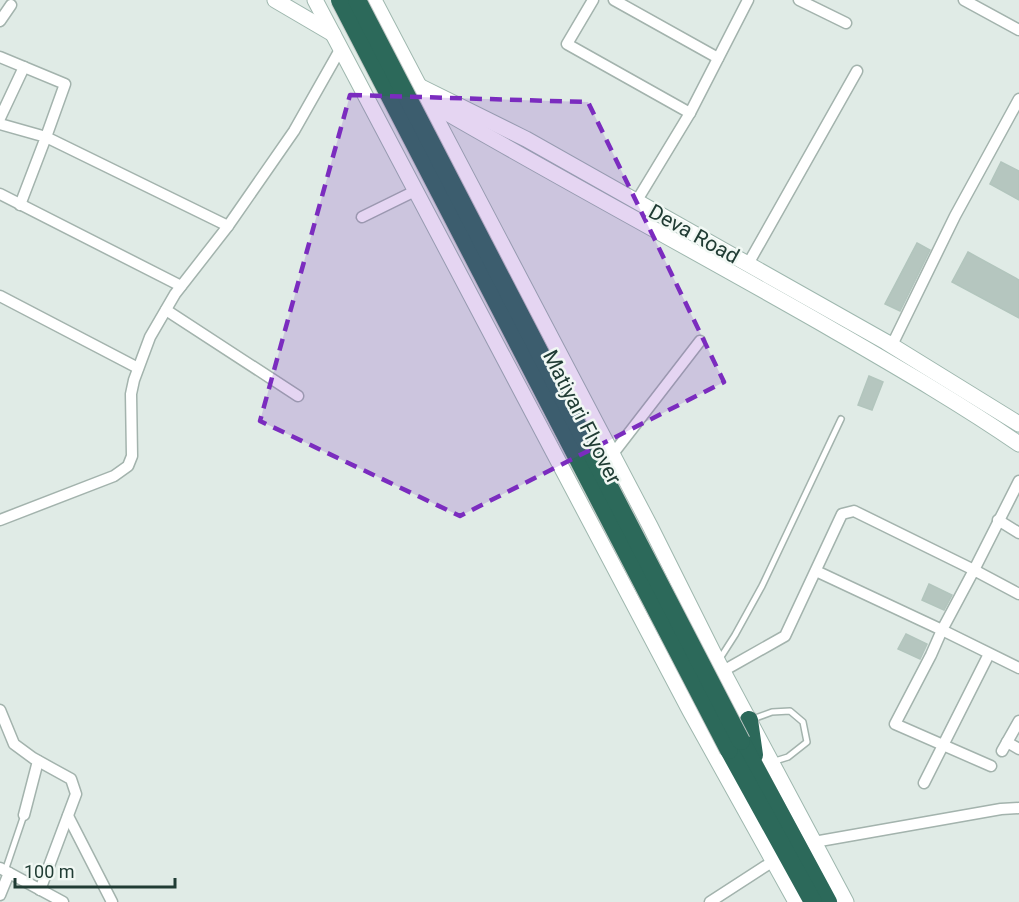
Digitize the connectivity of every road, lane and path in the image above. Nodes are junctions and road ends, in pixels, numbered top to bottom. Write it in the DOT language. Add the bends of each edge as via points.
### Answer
graph roads {
  1 [pos="275,0"];
  2 [pos="315,0"];
  3 [pos="340,0"];
  4 [pos="357,0"];
  5 [pos="374,0"];
  6 [pos="593,0"];
  7 [pos="614,0"];
  8 [pos="748,0"];
  9 [pos="799,0"];
  10 [pos="964,0"];
  11 [pos="9,2"];
  12 [pos="0,21"];
  13 [pos="846,23"];
  14 [pos="1019,30"];
  15 [pos="333,34"];
  16 [pos="341,48"];
  17 [pos="0,57"];
  18 [pos="718,58"];
  19 [pos="24,67"];
  20 [pos="857,71"];
  21 [pos="355,73"];
  22 [pos="419,85"];
  23 [pos="365,91"];
  24 [pos="1019,99"];
  25 [pos="429,105"];
  26 [pos="690,113"];
  27 [pos="0,118"];
  28 [pos="0,124"];
  29 [pos="46,137"];
  30 [pos="415,191"];
  31 [pos="0,194"];
  32 [pos="636,202"];
  33 [pos="20,205"];
  34 [pos="362,217"];
  35 [pos="228,226"];
  36 [pos="748,264"];
  37 [pos="181,286"];
  38 [pos="0,296"];
  39 [pos="166,310"];
  40 [pos="700,341"];
  41 [pos="892,345"];
  42 [pos="138,368"];
  43 [pos="298,396"];
  44 [pos="841,419"];
  45 [pos="1019,424"];
  46 [pos="1019,444"];
  47 [pos="612,455"];
  48 [pos="1019,481"];
  49 [pos="0,520"];
  50 [pos="998,520"];
  51 [pos="1019,533"];
  52 [pos="974,570"];
  53 [pos="816,571"];
  54 [pos="1019,594"];
  55 [pos="942,630"];
  56 [pos="989,654"];
  57 [pos="720,666"];
  58 [pos="1019,668"];
  59 [pos="0,710"];
  60 [pos="749,720"];
  61 [pos="1019,721"];
  62 [pos="735,745"];
  63 [pos="942,745"];
  64 [pos="1019,749"];
  65 [pos="38,761"];
  66 [pos="764,766"];
  67 [pos="991,766"];
  68 [pos="924,783"];
  69 [pos="1019,808"];
  70 [pos="24,815"];
  71 [pos="68,816"];
  72 [pos="814,843"];
  73 [pos="780,857"];
  74 [pos="5,871"];
  75 [pos="783,877"];
  76 [pos="40,890"];
  77 [pos="0,895"];
  78 [pos="805,898"];
  79 [pos="63,902"];
  80 [pos="112,902"];
  81 [pos="710,902"];
  82 [pos="828,902"];
  83 [pos="846,902"];
  1 -- 15 [label="street"];
  2 -- 15 [label="street"];
  3 -- 62 [label="highway, Matiyari Flyover, bridge"];
  4 -- 62 [label="highway, Matiyari Flyover, bridge"];
  5 -- 22 [label="street"];
  6 -- 26 [label="street" via="567,44"];
  7 -- 18 [label="street"];
  8 -- 18 [label="street"];
  9 -- 13 [label="street"];
  10 -- 14 [label="street"];
  11 -- 12 [label="street"];
  15 -- 16 [label="street"];
  16 -- 21 [label="street"];
  16 -- 35 [label="street" via="294,131"];
  17 -- 19 [label="street"];
  18 -- 26 [label="street"];
  19 -- 27 [label="street"];
  19 -- 29 [label="street" via="65,84"];
  20 -- 36 [label="street"];
  21 -- 22 [label="street, Deva Road"];
  21 -- 23 [label="street"];
  22 -- 25 [label="street"];
  22 -- 32 [label="street, Deva Road" via="526,139"];
  23 -- 25 [label="street, Deva Road"];
  23 -- 30 [label="street"];
  24 -- 41 [label="street" via="955,216"];
  25 -- 46 [label="street, Deva Road" via="710,259 898,368"];
  25 -- 47 [label="street"];
  26 -- 32 [label="street"];
  28 -- 29 [label="street"];
  29 -- 33 [label="street"];
  29 -- 35 [label="street"];
  30 -- 34 [label="street"];
  30 -- 73 [label="street" via="690,711"];
  31 -- 33 [label="street"];
  32 -- 36 [label="street, Deva Road"];
  33 -- 37 [label="street"];
  35 -- 37 [label="street"];
  36 -- 41 [label="street, Deva Road"];
  37 -- 39 [label="street"];
  38 -- 42 [label="street"];
  39 -- 42 [label="street"];
  39 -- 43 [label="street"];
  40 -- 47 [label="street"];
  41 -- 45 [label="street, Deva Road"];
  42 -- 49 [label="street" via="131,394 133,442 128,466 114,476"];
  44 -- 57 [label="lane"];
  47 -- 57 [label="street"];
  48 -- 50 [label="street"];
  50 -- 51 [label="street"];
  50 -- 52 [label="street"];
  52 -- 53 [label="street" via="854,511 842,514"];
  52 -- 54 [label="street"];
  52 -- 55 [label="street"];
  53 -- 55 [label="street"];
  53 -- 57 [label="street" via="785,636"];
  55 -- 56 [label="street"];
  55 -- 63 [label="street" via="895,724"];
  56 -- 58 [label="street"];
  56 -- 63 [label="street"];
  57 -- 60 [label="street"];
  59 -- 65 [label="street" via="14,744"];
  60 -- 66 [label="highway"];
  60 -- 66 [label="lane" via="790,711 803,722 807,742 788,757"];
  61 -- 64 [label="street" via="1005,747"];
  62 -- 66 [label="highway, Matiyari Flyover"];
  62 -- 73 [label="highway, Matiyari Flyover"];
  63 -- 67 [label="street"];
  63 -- 68 [label="street"];
  65 -- 70 [label="street"];
  65 -- 71 [label="street" via="71,779 76,794"];
  66 -- 72 [label="street"];
  66 -- 82 [label="highway, Matiyari Flyover"];
  69 -- 72 [label="street"];
  70 -- 74 [label="lane"];
  71 -- 76 [label="street"];
  71 -- 80 [label="street"];
  72 -- 83 [label="street"];
  73 -- 75 [label="street"];
  73 -- 78 [label="highway, Matiyari Flyover"];
  73 -- 81 [label="street"];
  74 -- 76 [label="street"];
  74 -- 77 [label="street"];
  75 -- 78 [label="highway"];
  76 -- 79 [label="street"];
}
